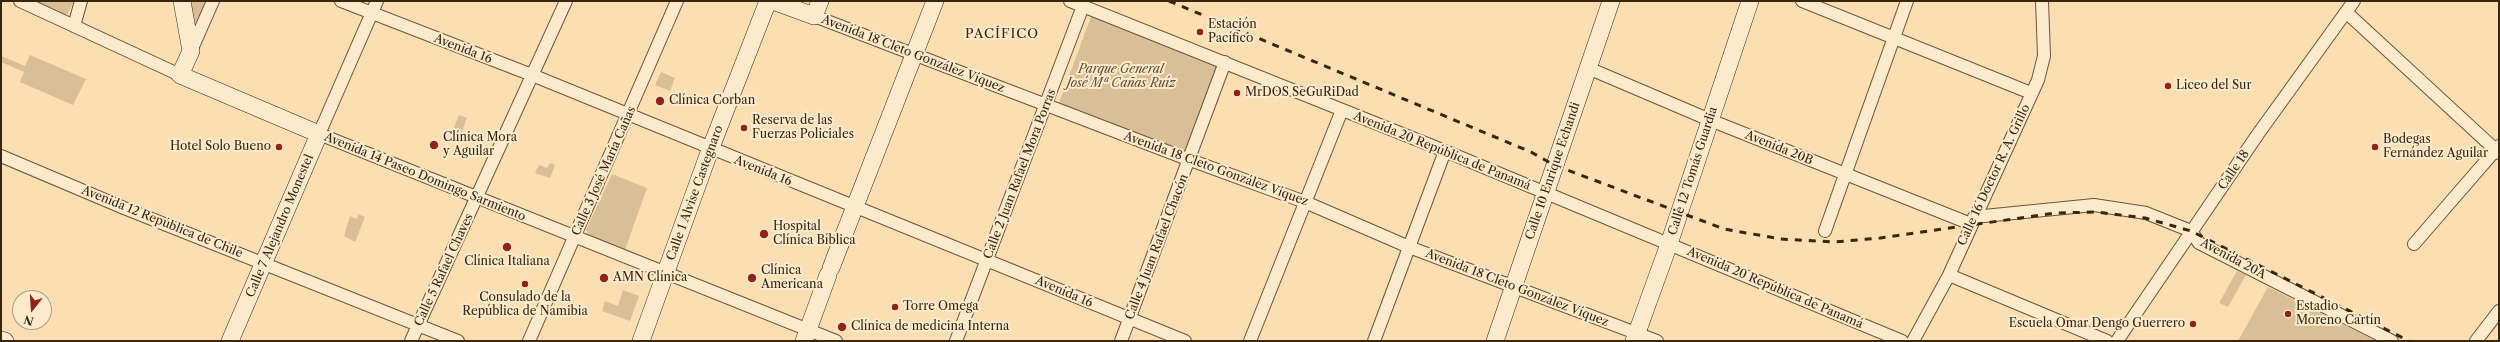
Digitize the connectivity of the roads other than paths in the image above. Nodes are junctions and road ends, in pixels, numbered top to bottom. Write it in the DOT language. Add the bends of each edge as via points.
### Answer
graph roads {
  1 [pos="20,1"];
  2 [pos="81,1"];
  3 [pos="182,1"];
  4 [pos="214,1"];
  5 [pos="342,1"];
  6 [pos="377,1"];
  7 [pos="566,1"];
  8 [pos="677,1"];
  9 [pos="768,1"];
  10 [pos="773,1"];
  11 [pos="820,1"];
  12 [pos="935,1"];
  13 [pos="1070,1"];
  14 [pos="1611,1"];
  15 [pos="1750,1"];
  16 [pos="1802,1"];
  17 [pos="1907,1"];
  18 [pos="2042,1"];
  19 [pos="2354,1"];
  20 [pos="1083,6"];
  21 [pos="2346,12"];
  22 [pos="372,13"];
  23 [pos="814,16"];
  24 [pos="74,26"];
  25 [pos="1894,38"];
  26 [pos="191,51"];
  27 [pos="913,54"];
  28 [pos="1226,62"];
  29 [pos="1588,68"];
  30 [pos="180,75"];
  31 [pos="532,75"];
  32 [pos="2031,93"];
  33 [pos="1047,106"];
  34 [pos="1342,110"];
  35 [pos="628,116"];
  36 [pos="1710,120"];
  37 [pos="319,134"];
  38 [pos="710,150"];
  39 [pos="2498,150"];
  40 [pos="1445,151"];
  41 [pos="1,156"];
  42 [pos="1190,160"];
  43 [pos="1846,174"];
  44 [pos="1546,193"];
  45 [pos="478,199"];
  46 [pos="1305,202"];
  47 [pos="853,207"];
  48 [pos="1972,221"];
  49 [pos="1825,231"];
  50 [pos="2191,231"];
  51 [pos="575,238"];
  52 [pos="1669,244"];
  53 [pos="2414,244"];
  54 [pos="1409,247"];
  55 [pos="987,260"];
  56 [pos="264,262"];
  57 [pos="666,273"];
  58 [pos="1949,274"];
  59 [pos="1514,288"];
  60 [pos="2499,311"];
  61 [pos="1130,319"];
  62 [pos="419,325"];
  63 [pos="806,335"];
  64 [pos="1635,337"];
  65 [pos="1,340"];
  66 [pos="5,341"];
  67 [pos="230,341"];
  68 [pos="411,341"];
  69 [pos="458,341"];
  70 [pos="530,341"];
  71 [pos="641,341"];
  72 [pos="836,341"];
  73 [pos="956,341"];
  74 [pos="1121,341"];
  75 [pos="1185,341"];
  76 [pos="1250,341"];
  77 [pos="1374,341"];
  78 [pos="1496,341"];
  79 [pos="1657,341"];
  80 [pos="1902,341"];
  81 [pos="1913,341"];
  82 [pos="2107,341"];
  83 [pos="2117,341"];
  84 [pos="2392,341"];
  85 [pos="2476,341"];
  1 -- 24 [label="street, Avenida 14 Paseo Domingo Sarmiento"];
  2 -- 24 [label="street"];
  3 -- 26 [label="street"];
  4 -- 26 [label="street"];
  5 -- 22 [label="street, Avenida 16"];
  6 -- 22 [label="street, Calle 7 Alejandro Monestel"];
  7 -- 31 [label="street, Calle 5 Rafael Chaves"];
  8 -- 35 [label="street, Calle 3 José María Cañas"];
  9 -- 38 [label="street, Calle 1 Alvise Castegnaro"];
  10 -- 23 [label="street, Avenida 18 Cleto González Víquez"];
  11 -- 23 [label="street"];
  12 -- 27 [label="street"];
  13 -- 20 [label="street, Avenida 20 República de Panamá"];
  14 -- 29 [label="street, Calle 10 Enrique Echandi"];
  15 -- 36 [label="street, Calle 12 Tomás Guardia"];
  16 -- 25 [label="street"];
  17 -- 25 [label="street"];
  18 -- 32 [label="street, Calle 16 Doctor R. A. Grillo" via="2044,56 2038,80"];
  19 -- 21 [label="street, Calle 18"];
  20 -- 28 [label="street, Avenida 20 República de Panamá"];
  20 -- 33 [label="street, Calle 2 Juan Rafael Mora Porras"];
  21 -- 39 [label="street"];
  21 -- 50 [label="street, Calle 18"];
  22 -- 31 [label="street, Avenida 16"];
  22 -- 37 [label="street, Calle 7 Alejandro Monestel"];
  23 -- 27 [label="street, Avenida 18 Cleto González Víquez"];
  24 -- 30 [label="street, Avenida 14 Paseo Domingo Sarmiento"];
  25 -- 32 [label="street"];
  25 -- 43 [label="street"];
  26 -- 30 [label="street"];
  27 -- 33 [label="street, Avenida 18 Cleto González Víquez"];
  27 -- 47 [label="street"];
  28 -- 34 [label="street, Avenida 20 República de Panamá"];
  28 -- 42 [label="street, Calle 4 Juan Rafael Chacón"];
  29 -- 36 [label="street, Avenida 20B"];
  29 -- 44 [label="street, Calle 10 Enrique Echandi"];
  30 -- 37 [label="street, Avenida 14 Paseo Domingo Sarmiento"];
  31 -- 35 [label="street, Avenida 16"];
  31 -- 45 [label="street, Calle 5 Rafael Chaves"];
  32 -- 48 [label="street, Calle 16 Doctor R. A. Grillo"];
  33 -- 42 [label="street, Avenida 18 Cleto González Víquez"];
  33 -- 55 [label="street, Calle 2 Juan Rafael Mora Porras"];
  34 -- 40 [label="street, Avenida 20 República de Panamá"];
  34 -- 46 [label="street"];
  35 -- 38 [label="street, Avenida 16"];
  35 -- 51 [label="street, Calle 3 José María Cañas"];
  36 -- 43 [label="street, Avenida 20B"];
  36 -- 52 [label="street, Calle 12 Tomás Guardia"];
  37 -- 45 [label="street, Avenida 14 Paseo Domingo Sarmiento"];
  37 -- 56 [label="street, Calle 7 Alejandro Monestel"];
  38 -- 47 [label="street, Avenida 16"];
  38 -- 57 [label="street, Calle 1 Alvise Castegnaro"];
  39 -- 53 [label="street"];
  40 -- 44 [label="street, Avenida 20 República de Panamá"];
  40 -- 54 [label="street"];
  41 -- 56 [label="street, Avenida 12 República de Chile" via="124,208"];
  42 -- 46 [label="street, Avenida 18 Cleto González Víquez"];
  42 -- 61 [label="street, Calle 4 Juan Rafael Chacón"];
  43 -- 48 [label="street, Avenida 20B"];
  43 -- 49 [label="street"];
  44 -- 52 [label="street, Avenida 20 República de Panamá"];
  44 -- 59 [label="street, Calle 10 Enrique Echandi"];
  45 -- 51 [label="street, Avenida 14 Paseo Domingo Sarmiento"];
  45 -- 62 [label="street, Calle 5 Rafael Chaves"];
  46 -- 54 [label="street, Avenida 18 Cleto González Víquez"];
  46 -- 76 [label="street"];
  47 -- 55 [label="street, Avenida 16"];
  47 -- 63 [label="street"];
  48 -- 50 [label="street, Avenida 20A" via="2049,208 2102,206 2146,213"];
  48 -- 58 [label="street, Calle 16 Doctor R. A. Grillo"];
  50 -- 83 [label="street, Calle 18"];
  50 -- 84 [label="street, Avenida 20A" via="2199,243"];
  51 -- 57 [label="street, Avenida 14 Paseo Domingo Sarmiento"];
  51 -- 70 [label="street, Calle 3 José María Cañas"];
  52 -- 64 [label="street, Calle 12 Tomás Guardia"];
  52 -- 80 [label="street, Avenida 20 República de Panamá"];
  54 -- 59 [label="street, Avenida 18 Cleto González Víquez"];
  54 -- 77 [label="street"];
  55 -- 61 [label="street, Avenida 16"];
  55 -- 73 [label="street, Calle 2 Juan Rafael Mora Porras"];
  56 -- 62 [label="street, Avenida 12 República de Chile"];
  56 -- 67 [label="street, Calle 7 Alejandro Monestel"];
  57 -- 63 [label="street, Avenida 14 Paseo Domingo Sarmiento"];
  57 -- 71 [label="street, Calle 1 Alvise Castegnaro"];
  58 -- 81 [label="street, Calle 16 Doctor R. A. Grillo"];
  58 -- 82 [label="street"];
  59 -- 64 [label="street, Avenida 18 Cleto González Víquez"];
  59 -- 78 [label="street, Calle 10 Enrique Echandi"];
  60 -- 85 [label="street"];
  61 -- 74 [label="street, Calle 4 Juan Rafael Chacón"];
  61 -- 75 [label="street, Avenida 16"];
  62 -- 68 [label="street, Calle 5 Rafael Chaves"];
  62 -- 69 [label="street, Avenida 12 República de Chile"];
  63 -- 72 [label="street, Avenida 14 Paseo Domingo Sarmiento"];
  64 -- 79 [label="street, Avenida 18 Cleto González Víquez"];
  65 -- 66 [label="street"];
}
